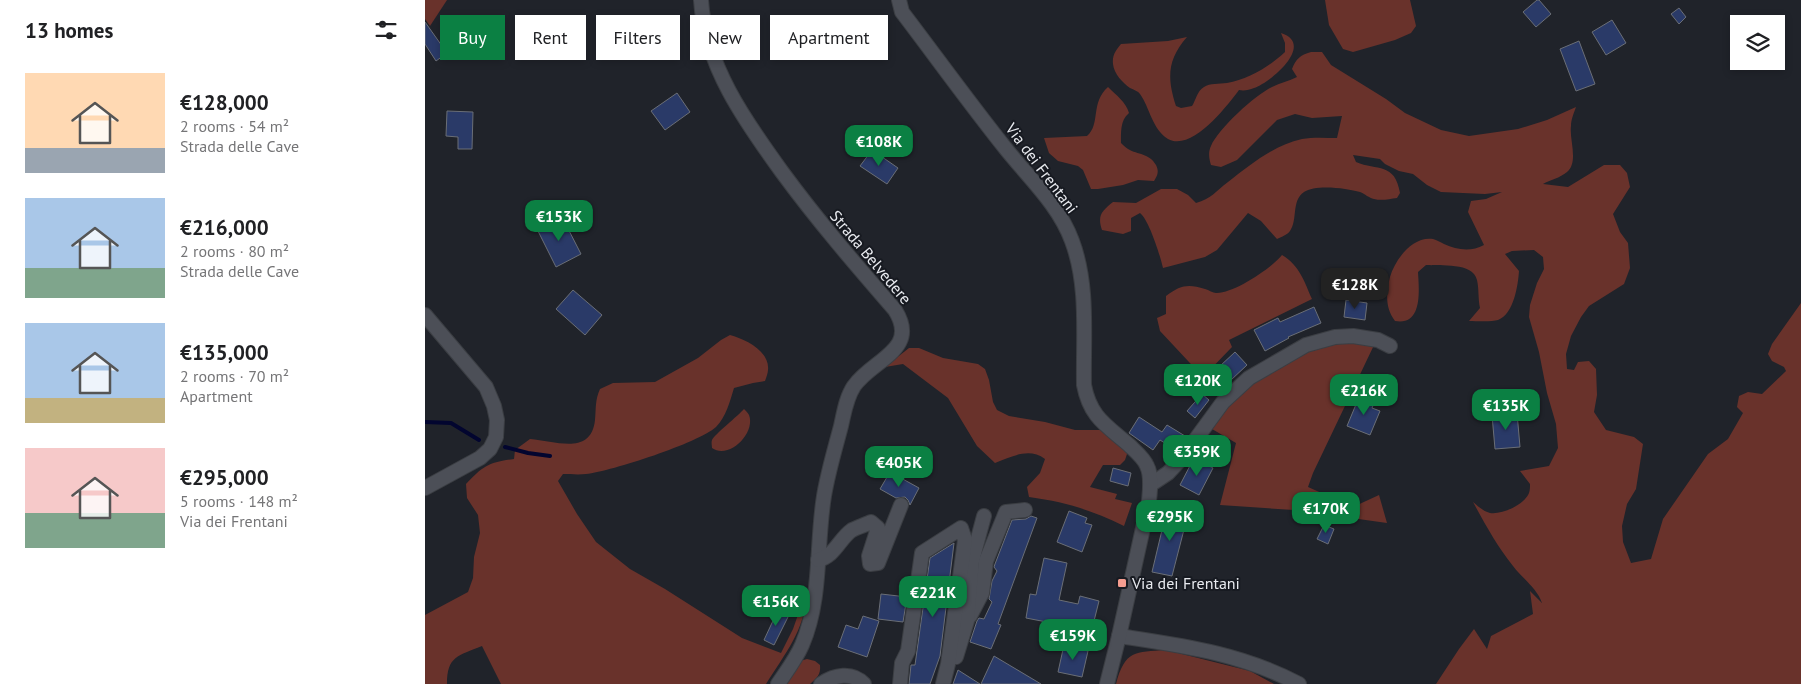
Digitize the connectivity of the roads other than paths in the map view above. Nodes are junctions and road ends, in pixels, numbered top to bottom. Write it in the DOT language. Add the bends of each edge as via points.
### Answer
graph roads {
  1 [pos="701,0"];
  2 [pos="899,0"];
  3 [pos="425,315"];
  4 [pos="1390,346"];
  5 [pos="1150,485"];
  6 [pos="425,488"];
  7 [pos="901,505"];
  8 [pos="1025,510"];
  9 [pos="984,516"];
  10 [pos="818,560"];
  11 [pos="967,621"];
  12 [pos="1119,636"];
  13 [pos="948,664"];
  14 [pos="778,684"];
  15 [pos="821,684"];
  16 [pos="864,684"];
  17 [pos="900,684"];
  18 [pos="943,684"];
  19 [pos="1107,684"];
  20 [pos="1299,684"];
  1 -- 10 [label="street, Strada Belvedere" via="704,26 715,61 738,108 812,213 895,310 902,326 899,346 870,369 850,393 827,483"];
  2 -- 5 [label="street, Via dei Frentani" via="902,12 1007,151 1048,199 1072,240 1082,286 1087,400 1097,417 1147,465"];
  3 -- 6 [label="street" via="486,388 497,420 496,436 490,449 480,458"];
  4 -- 5 [label="street" via="1379,340 1335,337 1306,345 1249,378 1223,402 1168,474"];
  5 -- 12 [label="street, Via dei Frentani"];
  7 -- 10 [label="street" via="879,563 870,564 869,556 879,528 871,522 851,531 838,546"];
  8 -- 11 [label="street" via="1006,512 986,561 982,593"];
  9 -- 11 [label="street" via="972,561"];
  10 -- 14 [label="street, Strada Belvedere" via="806,634 796,657"];
  11 -- 13 [label="street" via="956,658"];
  12 -- 19 [label="street, Via dei Frentani"];
  12 -- 20 [label="street" via="1227,655"];
  13 -- 17 [label="street" via="965,540 961,528 921,553 908,651 902,663"];
  13 -- 18 [label="street"];
  15 -- 16 [label="street" via="840,675 856,677"];
}
